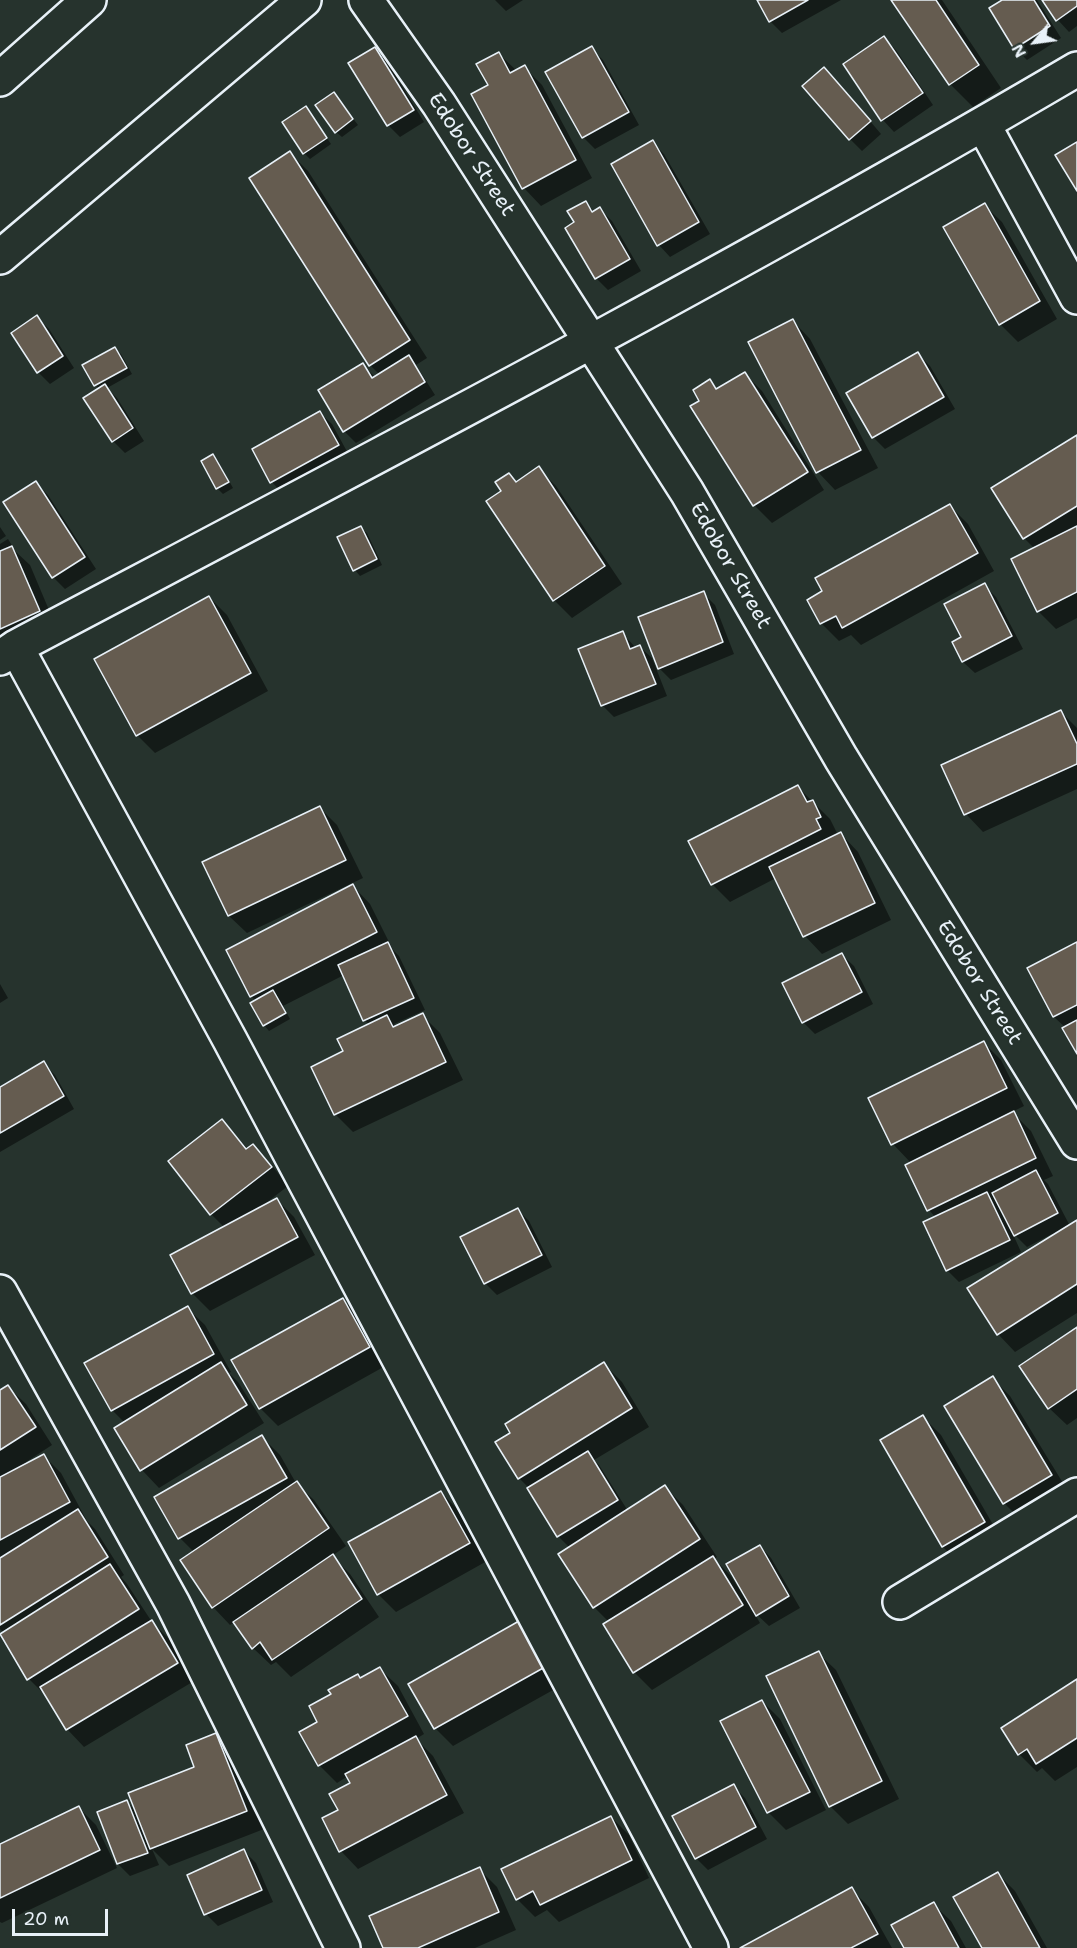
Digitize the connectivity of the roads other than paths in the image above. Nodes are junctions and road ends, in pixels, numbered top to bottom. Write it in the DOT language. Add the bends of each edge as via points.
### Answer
graph roads {
  1 [pos="89,0"];
  2 [pos="304,0"];
  3 [pos="366,0"];
  4 [pos="1077,69"];
  5 [pos="0,79"];
  6 [pos="982,124"];
  7 [pos="0,257"];
  8 [pos="1077,297"];
  9 [pos="593,342"];
  10 [pos="8,652"];
  11 [pos="1077,1142"];
  12 [pos="0,1292"];
  13 [pos="1077,1495"];
  14 [pos="900,1602"];
  15 [pos="343,1948"];
  16 [pos="711,1948"];
  1 -- 5 [label="main road"];
  2 -- 7 [label="main road"];
  3 -- 9 [label="main road, Edobor Street" via="439,104"];
  4 -- 6 [label="main road"];
  6 -- 8 [label="main road"];
  6 -- 9 [label="main road"];
  9 -- 10 [label="main road"];
  9 -- 11 [label="main road, Edobor Street" via="687,492 841,758"];
  10 -- 16 [label="main road" via="236,1050"];
  12 -- 15 [label="main road" via="173,1604"];
  13 -- 14 [label="main road"];
}
